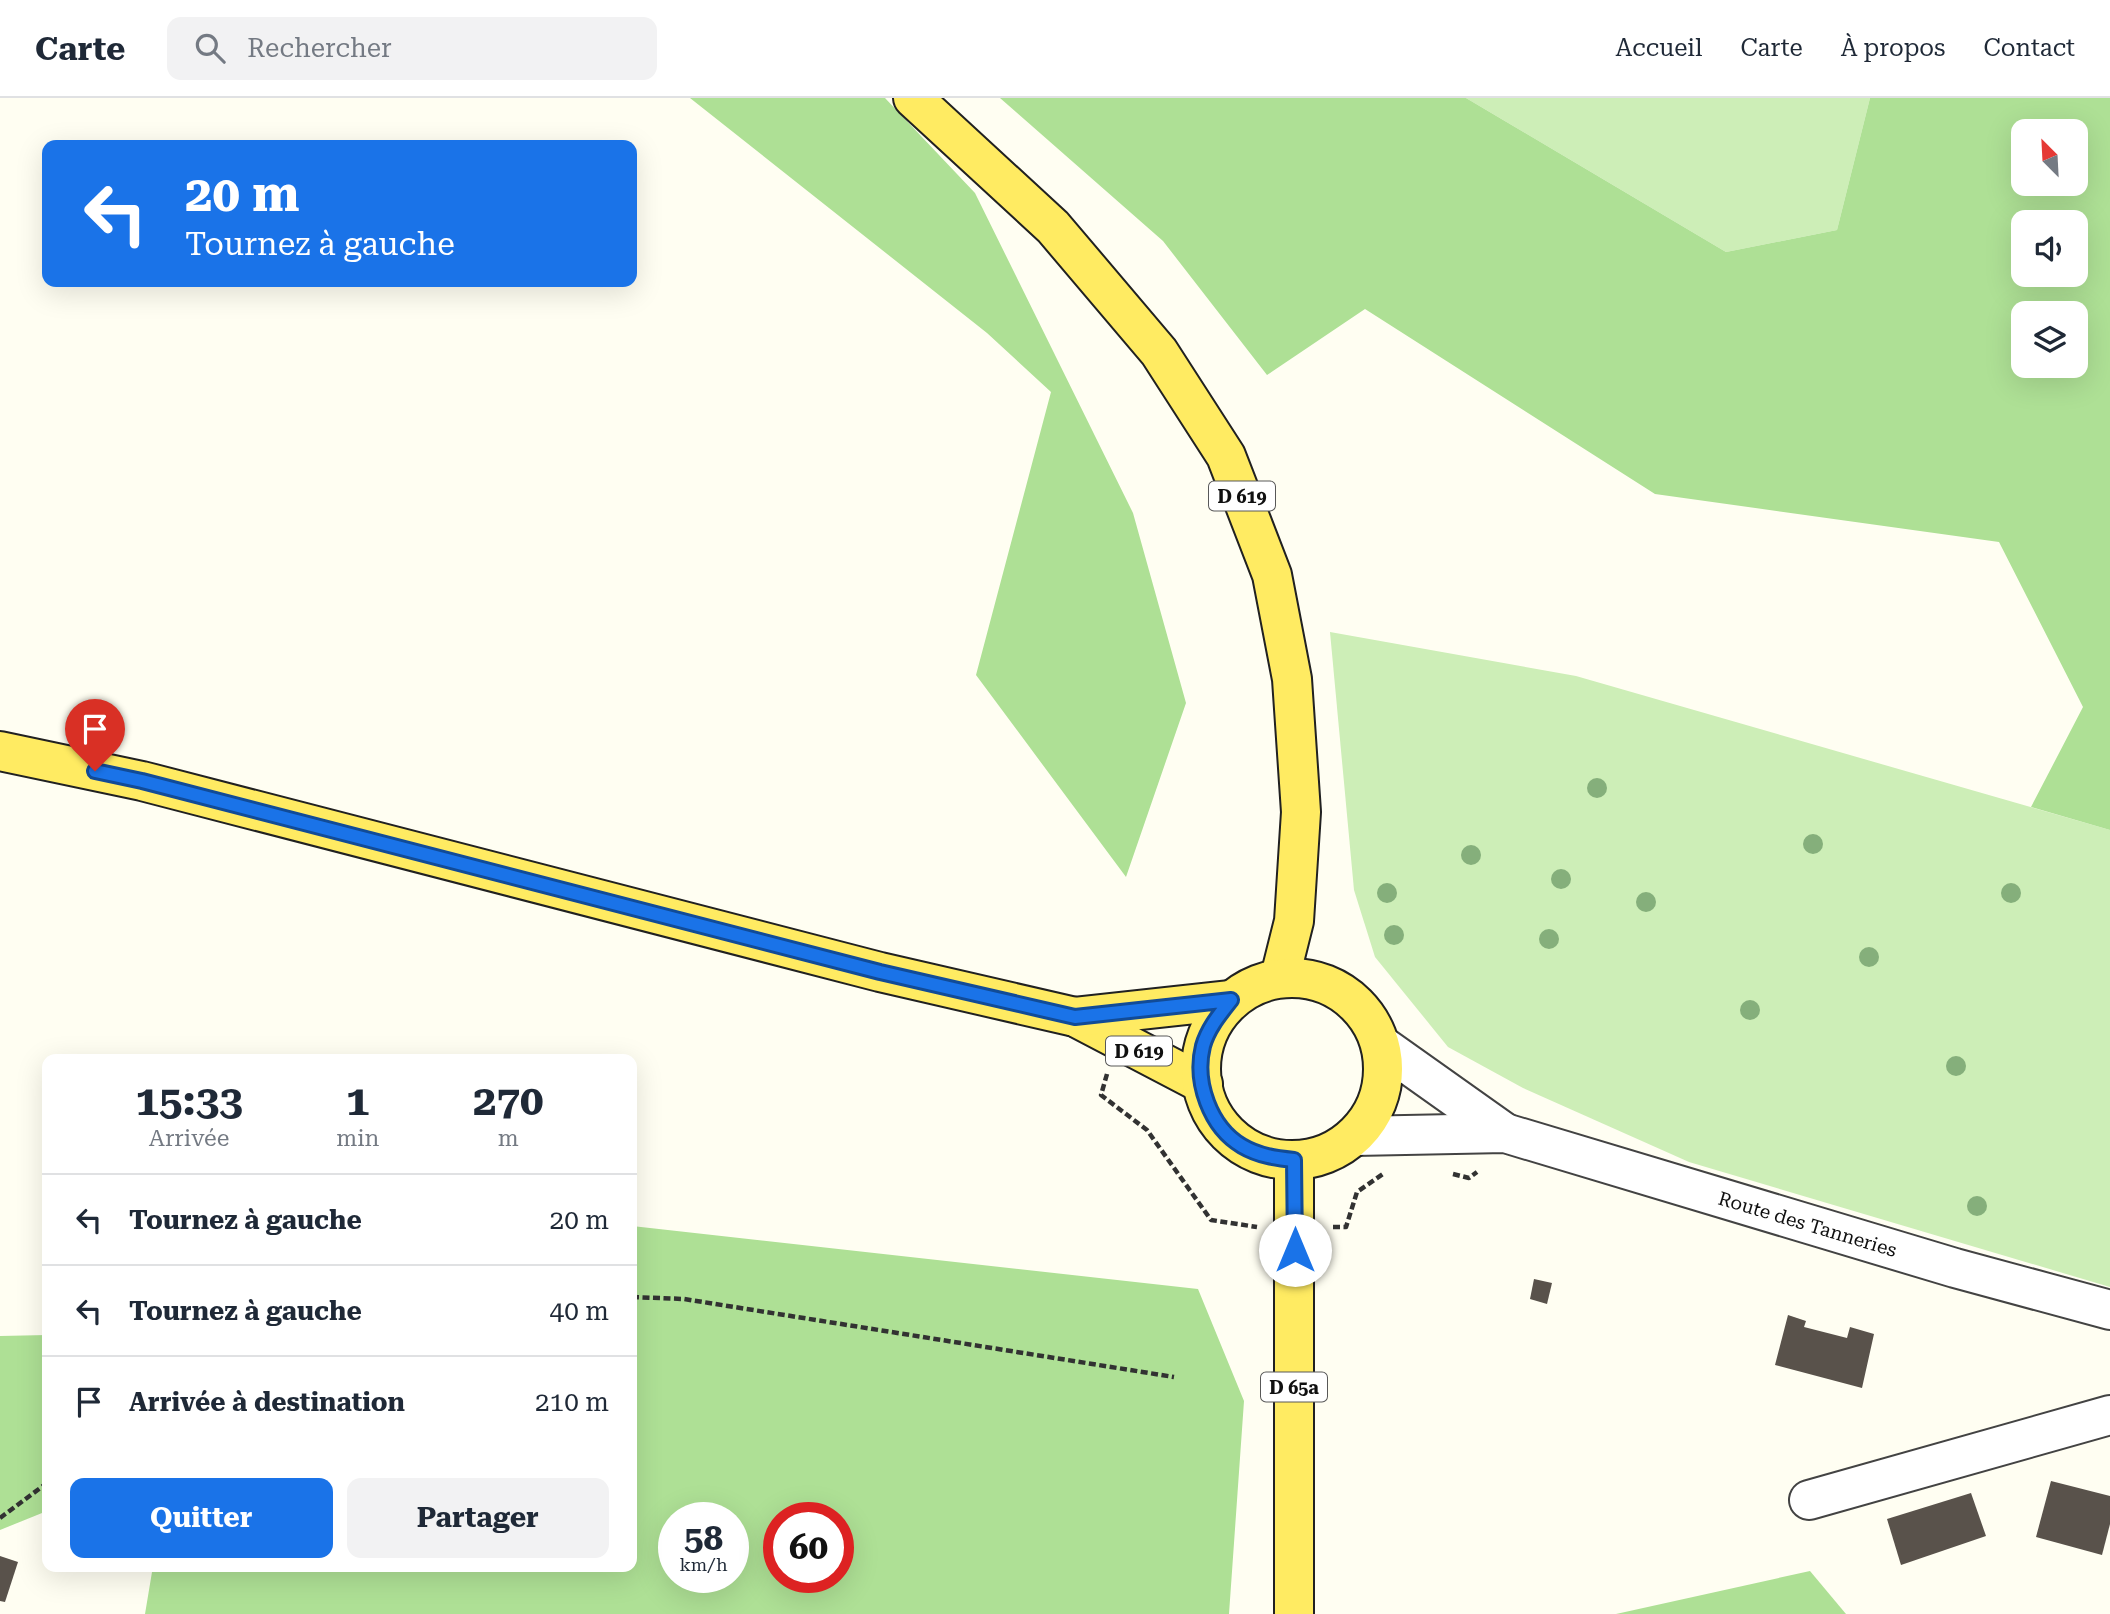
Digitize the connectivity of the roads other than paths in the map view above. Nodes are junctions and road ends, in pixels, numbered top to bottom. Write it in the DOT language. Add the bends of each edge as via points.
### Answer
graph roads {
  1 [pos="924,109"];
  2 [pos="0,751"];
  3 [pos="1280,978"];
  4 [pos="1231,1000"];
  5 [pos="1075,1017"];
  6 [pos="1381,1045"];
  7 [pos="1203,1084"];
  8 [pos="1505,1133"];
  9 [pos="1355,1136"];
  10 [pos="1294,1160"];
  11 [pos="2110,1310"];
  12 [pos="2110,1415"];
  13 [pos="1809,1500"];
  14 [pos="1294,1614"];
  1 -- 3 [label="main road, D 619" via="1052,227 1159,352 1226,456 1272,575 1292,679 1301,812 1294,921"];
  2 -- 5 [label="main road, D 619" via="142,781 880,972"];
  3 -- 4 [label="main road" via="1254,985"];
  3 -- 6 [label="main road" via="1307,978 1354,1000 1371,1021"];
  4 -- 5 [label="main road, D 619"];
  4 -- 7 [label="main road" via="1214,1021 1203,1046"];
  5 -- 7 [label="main road, D 619"];
  6 -- 8 [label="street, Route des Tanneries"];
  6 -- 9 [label="main road" via="1381,1094 1371,1117"];
  7 -- 10 [label="main road" via="1206,1101 1220,1126 1241,1145 1266,1157"];
  8 -- 9 [label="street, Route des Tanneries"];
  8 -- 11 [label="street, Route des Tanneries"];
  9 -- 10 [label="main road" via="1337,1149"];
  10 -- 14 [label="main road, D 65a"];
  12 -- 13 [label="street"];
}
